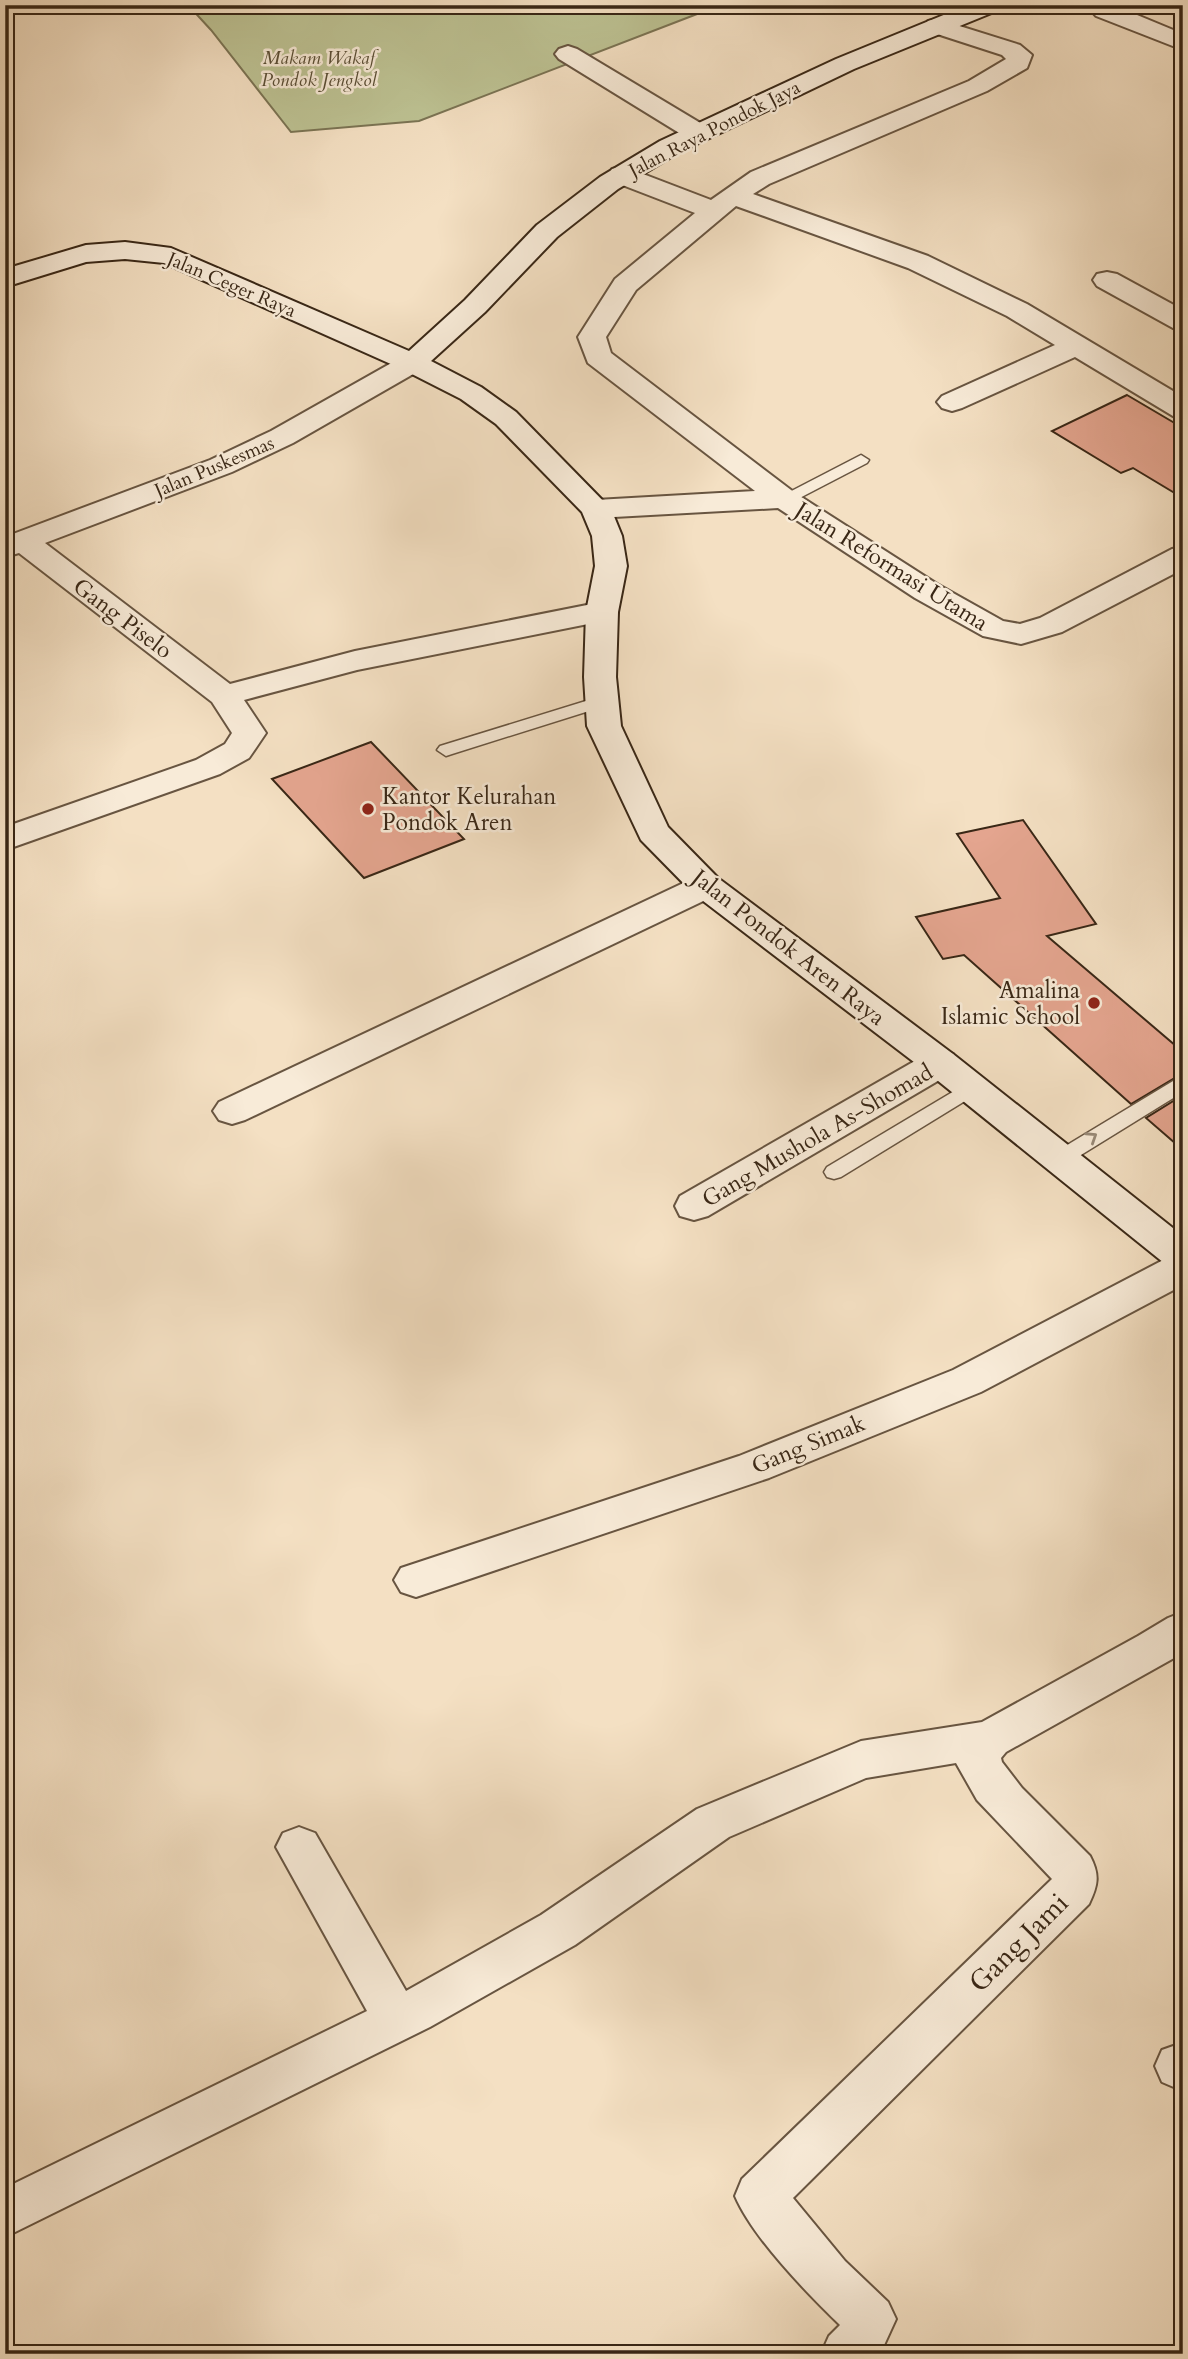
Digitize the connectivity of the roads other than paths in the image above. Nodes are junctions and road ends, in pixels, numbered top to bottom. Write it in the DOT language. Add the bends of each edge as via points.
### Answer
graph roads {
  1 [pos="990,5"];
  2 [pos="1098,5"];
  3 [pos="937,26"];
  4 [pos="1183,43"];
  5 [pos="568,54"];
  6 [pos="698,133"];
  7 [pos="621,176"];
  8 [pos="723,203"];
  9 [pos="5,279"];
  10 [pos="1107,280"];
  11 [pos="1183,322"];
  12 [pos="1076,346"];
  13 [pos="412,363"];
  14 [pos="952,402"];
  15 [pos="1183,410"];
  16 [pos="861,460"];
  17 [pos="784,499"];
  18 [pos="596,509"];
  19 [pos="13,544"];
  20 [pos="1183,556"];
  21 [pos="602,612"];
  22 [pos="224,695"];
  23 [pos="602,701"];
  24 [pos="446,750"];
  25 [pos="5,839"];
  26 [pos="706,886"];
  27 [pos="940,1063"];
  28 [pos="1183,1082"];
  29 [pos="971,1088"];
  30 [pos="232,1111"];
  31 [pos="1061,1158"];
  32 [pos="834,1172"];
  33 [pos="694,1206"];
  34 [pos="1183,1257"];
  35 [pos="1183,1267"];
  36 [pos="416,1580"];
  37 [pos="1183,1630"];
  38 [pos="990,1739"];
  39 [pos="299,1847"];
  40 [pos="397,2020"];
  41 [pos="5,2214"];
  42 [pos="848,2354"];
  1 -- 3 [label="street, Jalan Raya Pondok Jaya"];
  2 -- 4 [label="street"];
  3 -- 6 [label="street, Jalan Raya Pondok Jaya"];
  3 -- 8 [label="street" via="1011,50 1019,55 1018,62 978,86 760,178"];
  5 -- 6 [label="street"];
  6 -- 7 [label="street, Jalan Raya Pondok Jaya"];
  7 -- 8 [label="street"];
  7 -- 13 [label="street, Jalan Raya Pondok Jaya" via="547,231"];
  8 -- 12 [label="street" via="918,262 1017,310"];
  8 -- 17 [label="street" via="625,285 592,337 598,357"];
  9 -- 13 [label="street, Jalan Ceger Raya" via="89,251 171,256"];
  10 -- 11 [label="street"];
  12 -- 14 [label="street"];
  12 -- 15 [label="street"];
  13 -- 18 [label="street, Jalan Pondok Aren Raya" via="471,393 506,418"];
  13 -- 19 [label="street, Jalan Puskesmas" via="282,438 221,466"];
  16 -- 17 [label="lane"];
  17 -- 18 [label="street, Jalan Reformasi Utama"];
  17 -- 20 [label="street, Jalan Reformasi Utama" via="982,623 1021,634 1051,625"];
  18 -- 21 [label="street, Jalan Pondok Aren Raya" via="607,536 611,566"];
  19 -- 22 [label="street, Gang Piselo"];
  21 -- 22 [label="street" via="355,662"];
  21 -- 23 [label="street, Jalan Pondok Aren Raya"];
  22 -- 25 [label="street, Gang Piselo" via="249,733 237,751 208,767"];
  23 -- 24 [label="lane"];
  23 -- 26 [label="street, Jalan Pondok Aren Raya" via="604,726 653,832"];
  26 -- 27 [label="street, Jalan Pondok Aren Raya"];
  26 -- 30 [label="street"];
  27 -- 29 [label="street, Jalan Pondok Aren Raya"];
  27 -- 33 [label="street, Gang Mushola As-Shomad"];
  31 -- 28 [label="lane, one-way"];
  29 -- 31 [label="street, Jalan Pondok Aren Raya"];
  29 -- 32 [label="lane"];
  31 -- 34 [label="street, Jalan Pondok Aren Raya"];
  35 -- 36 [label="street, Gang Simak" via="967,1381 754,1467"];
  37 -- 38 [label="street"];
  38 -- 40 [label="street" via="861,1760 713,1823 558,1930"];
  38 -- 42 [label="street, Gang Jami" via="979,1752 979,1765 1074,1870 1072,1890 760,2196 827,2278 870,2319"];
  39 -- 40 [label="street"];
  40 -- 41 [label="street"];
}
